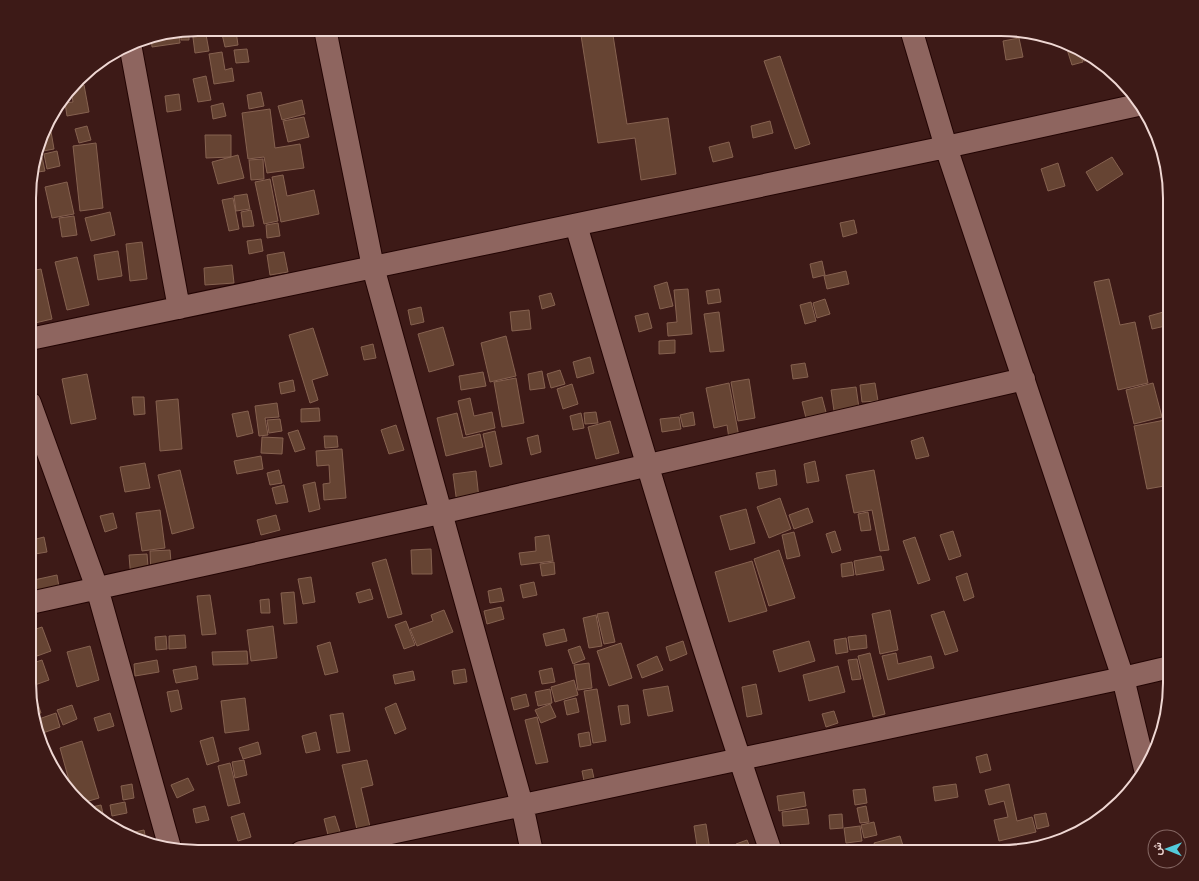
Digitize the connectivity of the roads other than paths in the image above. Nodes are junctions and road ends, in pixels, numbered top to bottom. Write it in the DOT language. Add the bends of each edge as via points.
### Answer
graph roads {
  1 [pos="327,36"];
  2 [pos="913,36"];
  3 [pos="131,50"];
  4 [pos="1135,106"];
  5 [pos="946,147"];
  6 [pos="576,225"];
  7 [pos="373,267"];
  8 [pos="179,308"];
  9 [pos="36,338"];
  10 [pos="1024,379"];
  11 [pos="36,420"];
  12 [pos="647,465"];
  13 [pos="440,513"];
  14 [pos="97,588"];
  15 [pos="36,602"];
  16 [pos="1163,669"];
  17 [pos="1123,678"];
  18 [pos="739,759"];
  19 [pos="1143,760"];
  20 [pos="522,805"];
  21 [pos="168,842"];
  22 [pos="334,845"];
  23 [pos="531,845"];
  24 [pos="769,845"];
  1 -- 7 [label="street"];
  2 -- 5 [label="street"];
  3 -- 8 [label="street"];
  4 -- 5 [label="street"];
  5 -- 6 [label="street"];
  5 -- 10 [label="street"];
  6 -- 7 [label="street"];
  6 -- 12 [label="street"];
  7 -- 8 [label="street"];
  7 -- 13 [label="street"];
  8 -- 9 [label="street"];
  10 -- 12 [label="street"];
  10 -- 17 [label="street"];
  11 -- 14 [label="street"];
  12 -- 13 [label="street"];
  12 -- 18 [label="street"];
  13 -- 14 [label="street"];
  13 -- 20 [label="street"];
  14 -- 15 [label="street"];
  14 -- 21 [label="street"];
  16 -- 17 [label="street"];
  17 -- 18 [label="street"];
  17 -- 19 [label="street"];
  18 -- 20 [label="street"];
  18 -- 24 [label="street"];
  20 -- 22 [label="street"];
  20 -- 23 [label="street"];
}
